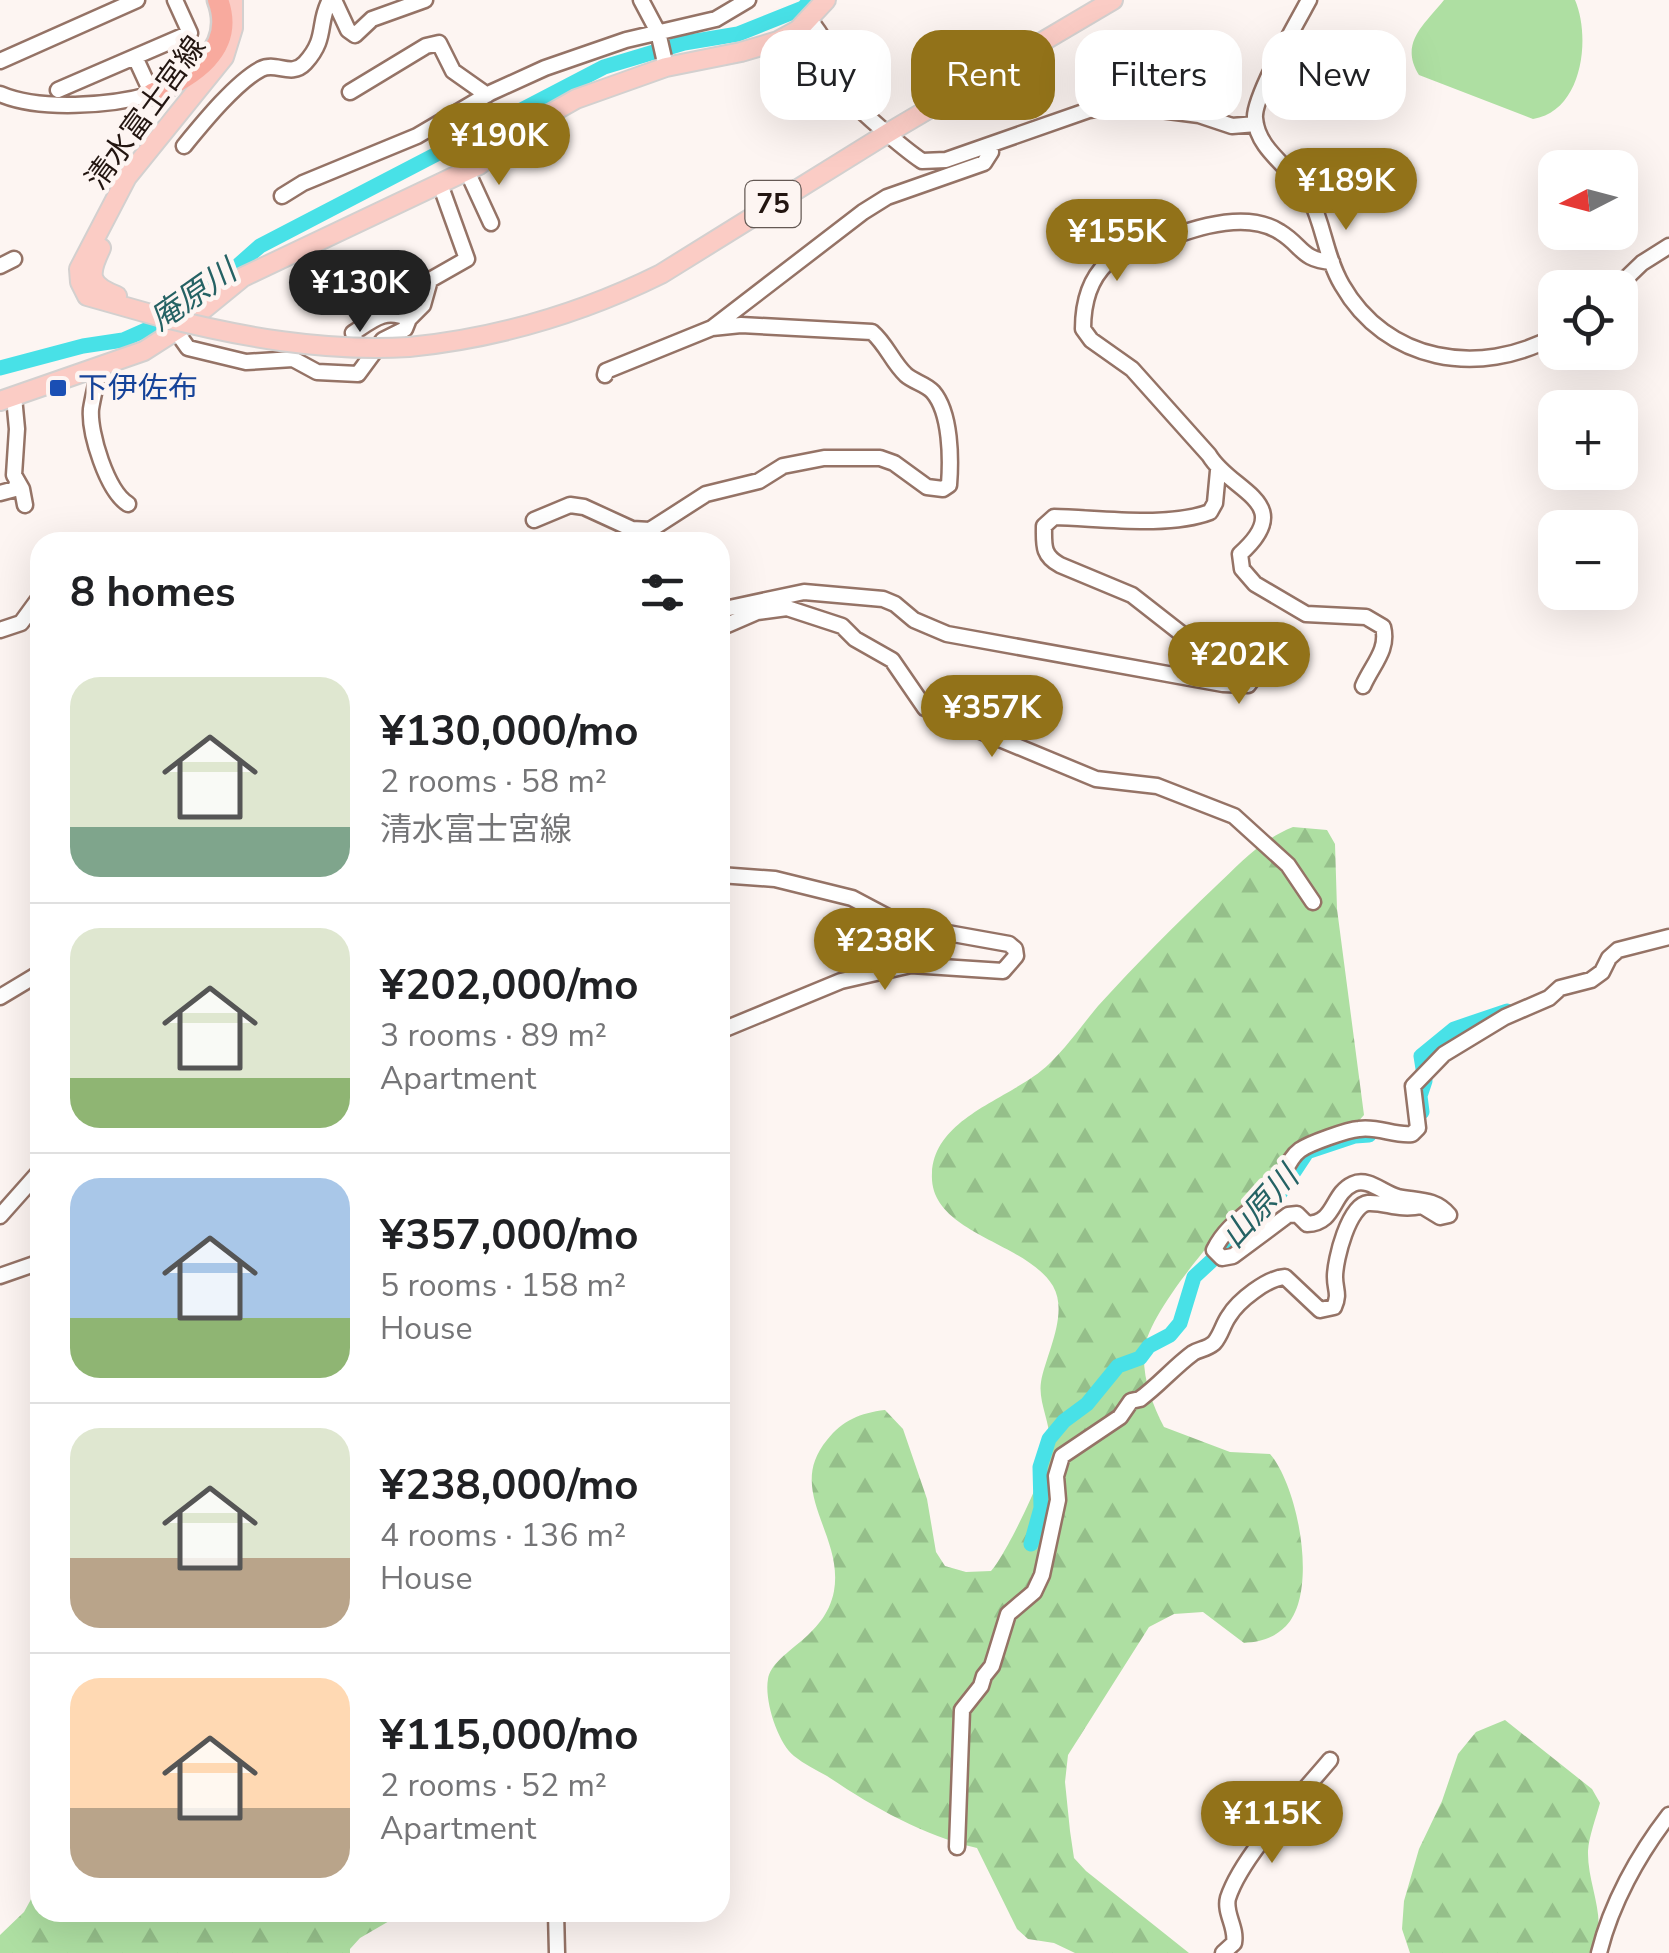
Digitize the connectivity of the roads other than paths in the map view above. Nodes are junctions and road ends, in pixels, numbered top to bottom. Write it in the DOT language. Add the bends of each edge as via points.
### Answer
graph roads {
  1 [pos="137,0"];
  2 [pos="176,0"];
  3 [pos="209,0"];
  4 [pos="218,0"];
  5 [pos="332,0"];
  6 [pos="425,0"];
  7 [pos="641,0"];
  8 [pos="748,0"];
  9 [pos="826,0"];
  10 [pos="1114,0"];
  11 [pos="1298,0"];
  12 [pos="1309,0"];
  13 [pos="239,7"];
  14 [pos="809,19"];
  15 [pos="1296,25"];
  16 [pos="658,34"];
  17 [pos="134,57"];
  18 [pos="0,61"];
  19 [pos="666,66"];
  20 [pos="58,90"];
  21 [pos="350,92"];
  22 [pos="0,94"];
  23 [pos="152,94"];
  24 [pos="487,95"];
  25 [pos="1256,124"];
  26 [pos="888,133"];
  27 [pos="170,140"];
  28 [pos="988,145"];
  29 [pos="467,171"];
  30 [pos="440,184"];
  31 [pos="282,196"];
  32 [pos="491,223"];
  33 [pos="1669,246"];
  34 [pos="1332,262"];
  35 [pos="1635,270"];
  36 [pos="410,319"];
  37 [pos="712,328"];
  38 [pos="176,331"];
  39 [pos="355,340"];
  40 [pos="1538,344"];
  41 [pos="99,368"];
  42 [pos="605,375"];
  43 [pos="7,399"];
  44 [pos="1218,470"];
  45 [pos="17,483"];
  46 [pos="0,494"];
  47 [pos="128,504"];
  48 [pos="25,506"];
  49 [pos="534,520"];
  50 [pos="30,610"];
  51 [pos="730,610"];
  52 [pos="730,625"];
  53 [pos="0,630"];
  54 [pos="1364,686"];
  55 [pos="730,876"];
  56 [pos="762,878"];
  57 [pos="730,886"];
  58 [pos="1313,902"];
  59 [pos="1669,937"];
  60 [pos="30,979"];
  61 [pos="0,997"];
  62 [pos="730,1027"];
  63 [pos="30,1182"];
  64 [pos="0,1216"];
  65 [pos="30,1266"];
  66 [pos="0,1276"];
  67 [pos="1330,1760"];
  68 [pos="1669,1815"];
  69 [pos="957,1847"];
  70 [pos="556,1922"];
  71 [pos="557,1953"];
  72 [pos="1223,1953"];
  73 [pos="1600,1953"];
  1 -- 18 [label="street"];
  2 -- 17 [label="street" via="190,33"];
  3 -- 23 [label="highway" via="214,22 205,49"];
  4 -- 23 [label="highway" via="222,30 208,60"];
  5 -- 6 [label="street" via="351,34"];
  5 -- 27 [label="street" via="320,43 301,67 259,70"];
  7 -- 16 [label="street"];
  8 -- 16 [label="street" via="716,19"];
  9 -- 14 [label="main road"];
  10 -- 26 [label="main road, 清水富士宮線 / 75"];
  11 -- 15 [label="street"];
  12 -- 15 [label="street"];
  13 -- 27 [label="main road, 清水富士宮線 / 75" via="224,57"];
  14 -- 19 [label="main road" via="778,42"];
  14 -- 26 [label="street" via="828,41 844,92"];
  15 -- 25 [label="street" via="1257,101"];
  16 -- 19 [label="street"];
  16 -- 24 [label="street" via="593,50"];
  17 -- 20 [label="street"];
  17 -- 23 [label="street"];
  19 -- 29 [label="main road" via="576,99"];
  21 -- 24 [label="street" via="440,43 454,70"];
  22 -- 23 [label="street" via="24,102 98,104"];
  24 -- 31 [label="street" via="417,136"];
  25 -- 28 [label="street" via="1232,126 1122,105"];
  25 -- 34 [label="street" via="1266,146 1308,194"];
  26 -- 27 [label="main road, 清水富士宮線 / 75, bridge" via="630,290 525,329 409,348 354,349 278,343 88,296 78,269 127,178"];
  26 -- 28 [label="street" via="934,163"];
  28 -- 37 [label="street" via="984,163 863,212"];
  29 -- 30 [label="main road"];
  29 -- 32 [label="street"];
  30 -- 36 [label="street" via="467,259 430,280 424,305"];
  30 -- 38 [label="main road" via="242,277"];
  33 -- 35 [label="street"];
  34 -- 40 [label="street" via="1370,321 1429,355 1488,359"];
  34 -- 44 [label="street" via="1311,261 1280,232 1241,220 1217,222 1108,263 1096,274 1083,329 1132,369"];
  36 -- 38 [label="street" via="383,340 358,374 317,372 294,359 246,362 188,348"];
  36 -- 39 [label="street" via="383,314 353,333"];
  37 -- 42 [label="street"];
  37 -- 49 [label="street" via="872,332 941,406 948,485 927,487 880,458 824,458 706,494 650,530 632,530 584,506"];
  38 -- 41 [label="main road"];
  41 -- 43 [label="main road"];
  41 -- 47 [label="street" via="91,410 96,447 109,482"];
  43 -- 45 [label="street" via="17,429"];
  44 -- 51 [label="street" via="1210,512 1145,520 1054,517 1044,526 1044,552 1132,594 1210,656 1248,671 1248,685 947,634 883,599 804,592"];
  44 -- 54 [label="street" via="1260,502 1256,540 1240,554 1255,584 1306,614 1354,615 1382,626 1382,654"];
  45 -- 46 [label="street"];
  45 -- 48 [label="street"];
  50 -- 53 [label="street" via="21,623"];
  52 -- 58 [label="street" via="787,608 842,626 892,660 925,708 1096,779 1157,786 1234,816 1288,865"];
  55 -- 56 [label="street"];
  56 -- 57 [label="street"];
  56 -- 62 [label="street" via="852,898 903,925 1009,944 1016,956 1003,971 911,965 841,981"];
  59 -- 69 [label="street" via="1618,950 1590,980 1560,988 1444,1054 1413,1086 1418,1128 1412,1134 1355,1129 1304,1147 1278,1184 1228,1228 1214,1250 1222,1258 1288,1215 1318,1223 1356,1182 1423,1198 1449,1215 1422,1206 1364,1203 1346,1228 1334,1307 1320,1310 1284,1277 1256,1287 1208,1348 1062,1456 1042,1574 1034,1592 1008,1614 992,1666 962,1710"];
  60 -- 61 [label="street"];
  63 -- 64 [label="street"];
  65 -- 66 [label="street"];
  67 -- 72 [label="street" via="1265,1834 1232,1891 1227,1908 1236,1934"];
  68 -- 73 [label="street" via="1640,1857"];
  70 -- 71 [label="street"];
}
